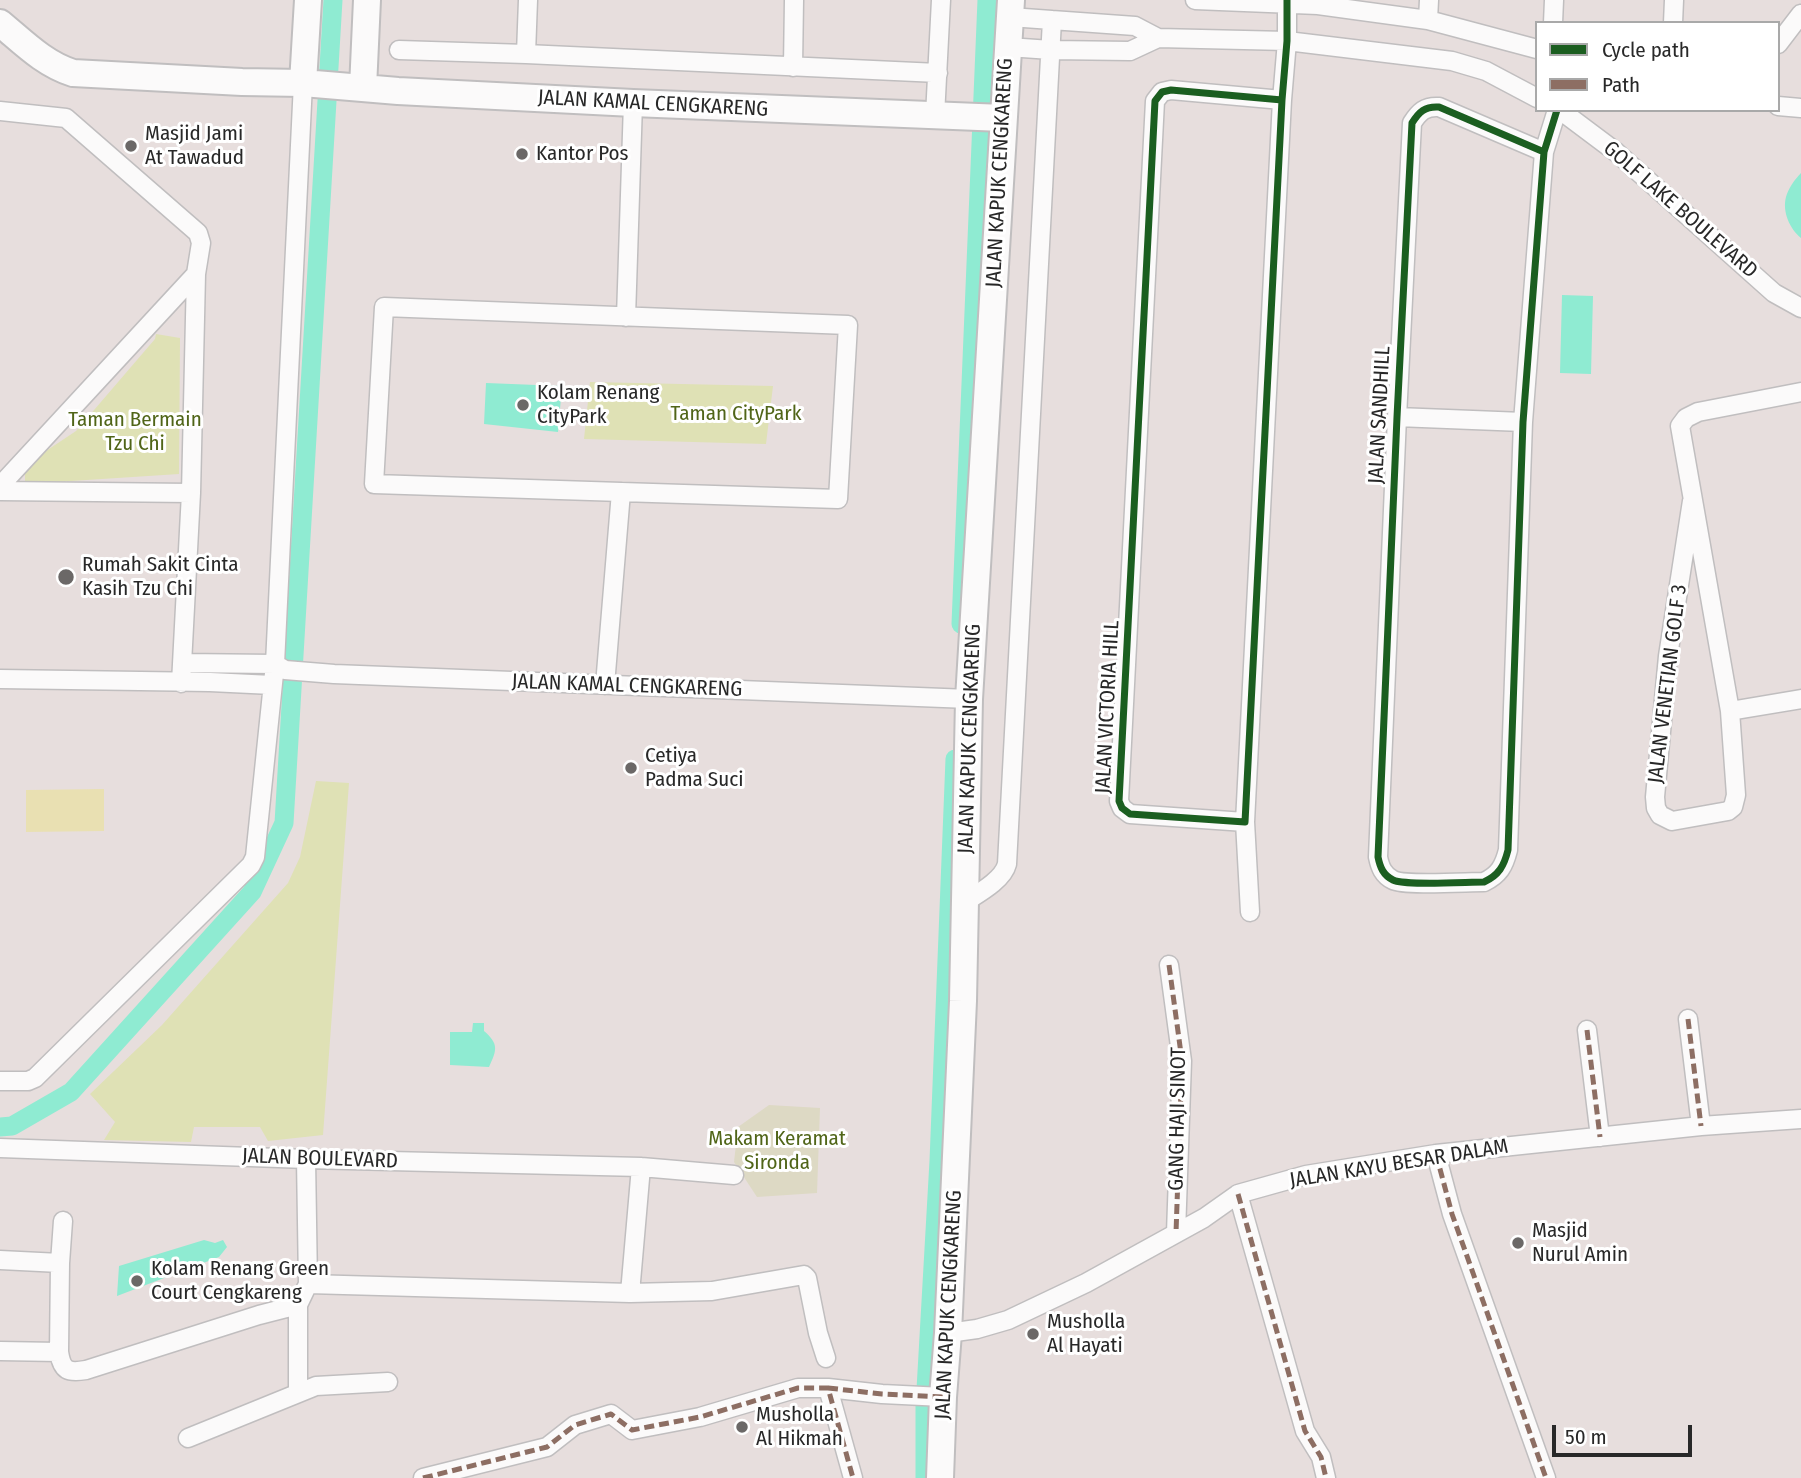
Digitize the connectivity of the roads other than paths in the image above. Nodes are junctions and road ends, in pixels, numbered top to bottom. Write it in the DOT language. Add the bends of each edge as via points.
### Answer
graph roads {
  1 [pos="309,0"];
  2 [pos="367,0"];
  3 [pos="528,0"];
  4 [pos="794,0"];
  5 [pos="941,0"];
  6 [pos="1195,0"];
  7 [pos="1429,0"];
  8 [pos="1554,0"];
  9 [pos="1674,0"];
  10 [pos="1287,2"];
  11 [pos="1011,8"];
  12 [pos="1801,14"];
  13 [pos="1052,20"];
  14 [pos="1428,20"];
  15 [pos="1553,21"];
  16 [pos="1673,21"];
  17 [pos="0,23"];
  18 [pos="1158,38"];
  19 [pos="1287,41"];
  20 [pos="1780,41"];
  21 [pos="1008,47"];
  22 [pos="1535,48"];
  23 [pos="399,50"];
  24 [pos="1051,50"];
  25 [pos="526,54"];
  26 [pos="793,67"];
  27 [pos="938,73"];
  28 [pos="311,84"];
  29 [pos="356,88"];
  30 [pos="1535,97"];
  31 [pos="1282,100"];
  32 [pos="633,103"];
  33 [pos="1780,106"];
  34 [pos="1801,108"];
  35 [pos="0,111"];
  36 [pos="1558,112"];
  37 [pos="1562,112"];
  38 [pos="948,116"];
  39 [pos="999,118"];
  40 [pos="1544,152"];
  41 [pos="196,274"];
  42 [pos="1801,308"];
  43 [pos="626,317"];
  44 [pos="1801,392"];
  45 [pos="1397,417"];
  46 [pos="1522,422"];
  47 [pos="0,488"];
  48 [pos="621,492"];
  49 [pos="191,493"];
  50 [pos="1692,501"];
  51 [pos="182,663"];
  52 [pos="283,668"];
  53 [pos="0,679"];
  54 [pos="181,682"];
  55 [pos="272,685"];
  56 [pos="605,685"];
  57 [pos="967,699"];
  58 [pos="1801,699"];
  59 [pos="1730,711"];
  60 [pos="1245,822"];
  61 [pos="965,902"];
  62 [pos="1250,912"];
  63 [pos="1169,965"];
  64 [pos="1688,1019"];
  65 [pos="1587,1030"];
  66 [pos="0,1081"];
  67 [pos="1801,1119"];
  68 [pos="1701,1126"];
  69 [pos="1600,1137"];
  70 [pos="0,1147"];
  71 [pos="1436,1154"];
  72 [pos="306,1159"];
  73 [pos="640,1167"];
  74 [pos="734,1175"];
  75 [pos="1238,1194"];
  76 [pos="63,1221"];
  77 [pos="1176,1233"];
  78 [pos="0,1260"];
  79 [pos="60,1263"];
  80 [pos="308,1284"];
  81 [pos="630,1293"];
  82 [pos="298,1305"];
  83 [pos="948,1333"];
  84 [pos="0,1351"];
  85 [pos="59,1352"];
  86 [pos="826,1358"];
  87 [pos="388,1382"];
  88 [pos="828,1388"];
  89 [pos="298,1393"];
  90 [pos="931,1396"];
  91 [pos="188,1438"];
  92 [pos="423,1478"];
  93 [pos="853,1478"];
  94 [pos="940,1478"];
  95 [pos="1326,1478"];
  96 [pos="1546,1478"];
  1 -- 28 [label="street"];
  2 -- 29 [label="street"];
  3 -- 25 [label="street"];
  4 -- 26 [label="street"];
  5 -- 27 [label="street"];
  6 -- 10 [label="street"];
  7 -- 14 [label="street"];
  8 -- 15 [label="street"];
  9 -- 16 [label="street"];
  10 -- 14 [label="street"];
  10 -- 19 [label="street"];
  11 -- 13 [label="street"];
  11 -- 21 [label="street, JALAN KAPUK CENGKARENG"];
  12 -- 20 [label="street"];
  13 -- 18 [label="street" via="1135,26"];
  13 -- 24 [label="street"];
  14 -- 22 [label="street"];
  17 -- 28 [label="street, JALAN KAMAL CENGKARENG" via="46,61 73,73"];
  18 -- 19 [label="street"];
  18 -- 24 [label="street" via="1130,51"];
  19 -- 30 [label="street" via="1452,61 1486,71"];
  19 -- 31 [label="street"];
  21 -- 24 [label="street"];
  21 -- 39 [label="street, JALAN KAPUK CENGKARENG"];
  23 -- 25 [label="street"];
  24 -- 61 [label="street" via="1007,864 999,878"];
  25 -- 26 [label="street"];
  26 -- 27 [label="street"];
  27 -- 38 [label="street"];
  28 -- 29 [label="street, JALAN KAMAL CENGKARENG"];
  28 -- 52 [label="street"];
  29 -- 32 [label="street, JALAN KAMAL CENGKARENG"];
  31 -- 60 [label="street"];
  31 -- 60 [label="street, JALAN VICTORIA HILL" via="1171,90 1155,101 1119,801 1130,814"];
  32 -- 38 [label="street, JALAN KAMAL CENGKARENG"];
  32 -- 43 [label="street"];
  33 -- 34 [label="street"];
  35 -- 41 [label="street" via="66,118 198,233"];
  36 -- 40 [label="street"];
  37 -- 42 [label="street, GOLF LAKE BOULEVARD" via="1616,152 1774,293"];
  38 -- 39 [label="street, JALAN KAMAL CENGKARENG"];
  39 -- 57 [label="street, JALAN KAPUK CENGKARENG"];
  40 -- 45 [label="street, JALAN SANDHILL" via="1439,107 1423,110 1412,123"];
  40 -- 46 [label="street"];
  41 -- 47 [label="street"];
  41 -- 49 [label="street"];
  43 -- 48 [label="street" via="848,325 838,499"];
  43 -- 48 [label="street" via="384,307 374,484"];
  44 -- 50 [label="street, JALAN VENETIAN GOLF 3" via="1686,418 1680,426"];
  45 -- 46 [label="street"];
  45 -- 46 [label="street, JALAN SANDHILL" via="1378,857 1385,875 1400,883 1484,882 1494,877 1508,850"];
  47 -- 49 [label="street"];
  48 -- 56 [label="street"];
  49 -- 51 [label="street"];
  50 -- 59 [label="street, JALAN VENETIAN GOLF 3"];
  50 -- 59 [label="street, JALAN VENETIAN GOLF 3" via="1668,656 1655,797 1660,815 1672,821 1733,807"];
  51 -- 52 [label="street, JALAN KAMAL CENGKARENG"];
  51 -- 54 [label="street"];
  52 -- 55 [label="street"];
  52 -- 56 [label="street, JALAN KAMAL CENGKARENG"];
  53 -- 54 [label="street"];
  54 -- 55 [label="street"];
  55 -- 66 [label="street" via="251,865 35,1078"];
  56 -- 57 [label="street, JALAN KAMAL CENGKARENG"];
  57 -- 61 [label="street, JALAN KAPUK CENGKARENG"];
  58 -- 59 [label="street"];
  60 -- 62 [label="street"];
  61 -- 83 [label="street, JALAN KAPUK CENGKARENG"];
  63 -- 77 [label="street, GANG HAJI SINOT" via="1182,1061"];
  64 -- 68 [label="street"];
  65 -- 69 [label="street"];
  67 -- 68 [label="street, JALAN KAYU BESAR DALAM"];
  68 -- 69 [label="street, JALAN KAYU BESAR DALAM"];
  69 -- 71 [label="street, JALAN KAYU BESAR DALAM"];
  70 -- 72 [label="street, JALAN BOULEVARD"];
  71 -- 75 [label="street, JALAN KAYU BESAR DALAM" via="1306,1175"];
  71 -- 96 [label="street" via="1452,1214"];
  72 -- 73 [label="street, JALAN BOULEVARD"];
  72 -- 80 [label="street"];
  73 -- 74 [label="street, JALAN BOULEVARD"];
  73 -- 81 [label="street"];
  75 -- 77 [label="street, JALAN KAYU BESAR DALAM"];
  75 -- 95 [label="street" via="1305,1431 1321,1457"];
  76 -- 79 [label="street"];
  77 -- 83 [label="street, JALAN KAYU BESAR DALAM" via="1007,1320"];
  78 -- 79 [label="street"];
  79 -- 85 [label="street"];
  80 -- 81 [label="street"];
  80 -- 82 [label="street"];
  81 -- 86 [label="street" via="712,1291 804,1275"];
  82 -- 85 [label="street" via="76,1372 61,1365"];
  82 -- 89 [label="street"];
  83 -- 90 [label="street, JALAN KAPUK CENGKARENG"];
  84 -- 85 [label="street"];
  87 -- 89 [label="street" via="316,1386"];
  88 -- 90 [label="street"];
  88 -- 92 [label="street" via="798,1388 700,1417 632,1430 611,1414 575,1425 547,1447"];
  88 -- 93 [label="street"];
  89 -- 91 [label="street"];
  90 -- 94 [label="street, JALAN KAPUK CENGKARENG"];
}
